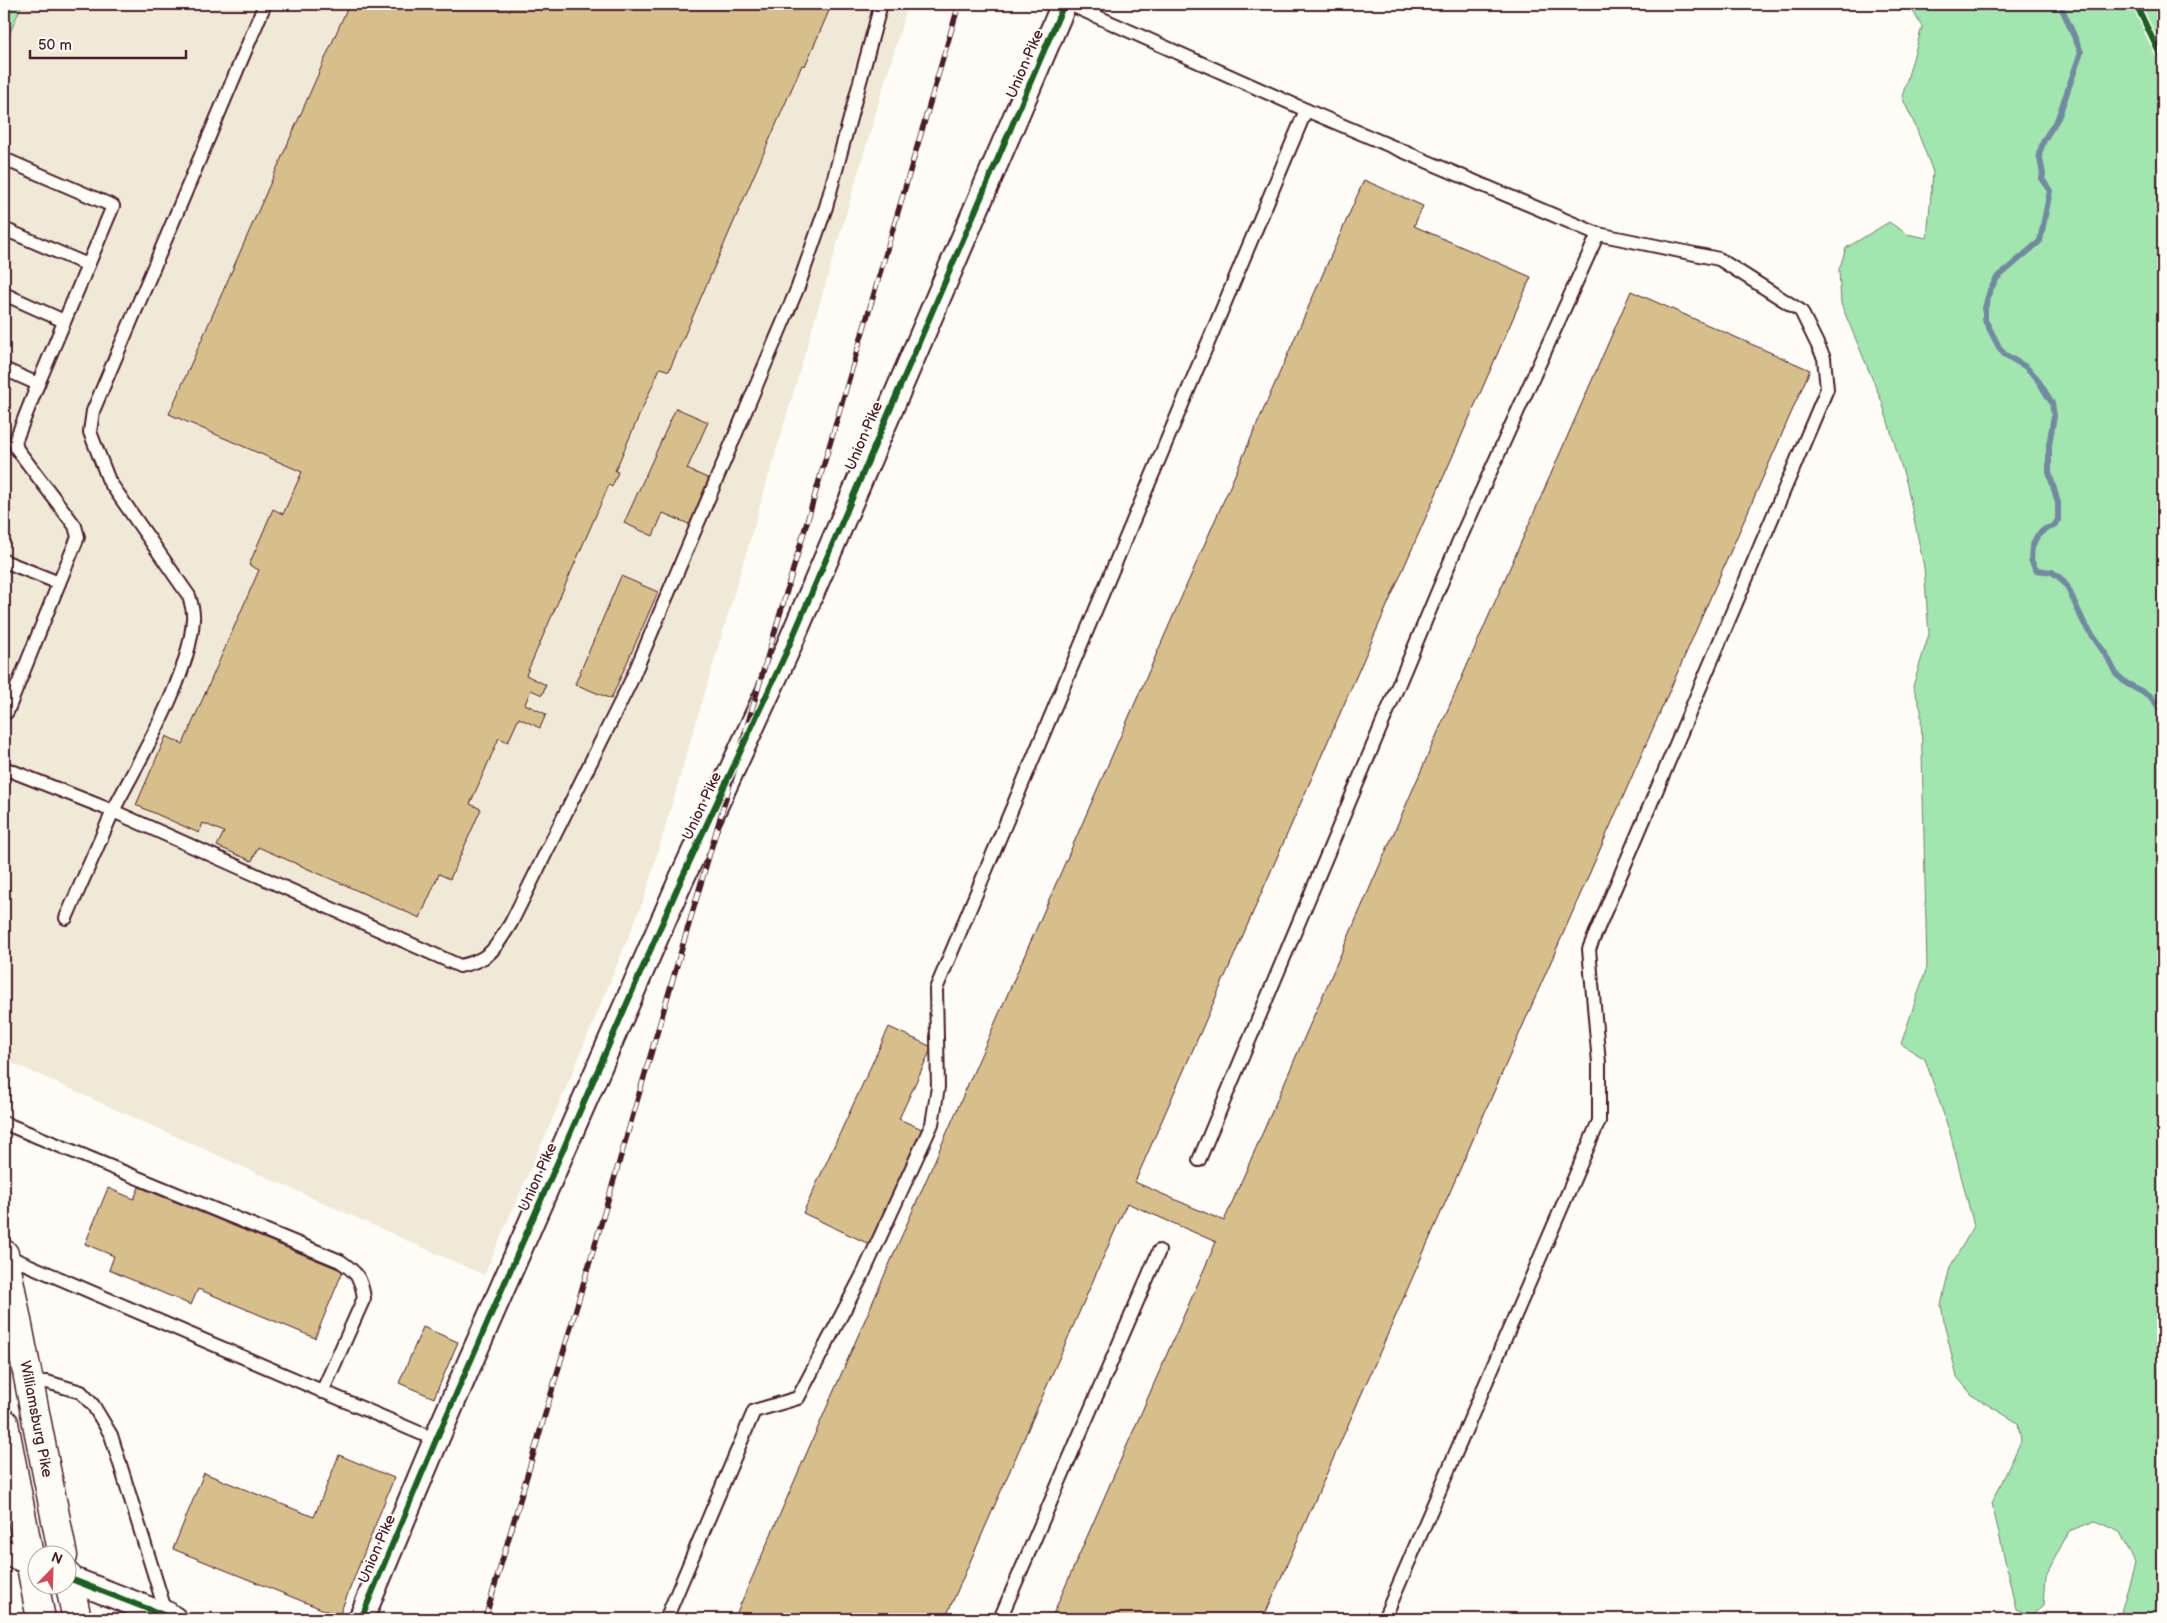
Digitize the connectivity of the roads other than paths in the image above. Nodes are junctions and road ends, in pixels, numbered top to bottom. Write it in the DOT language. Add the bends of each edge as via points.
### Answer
graph roads {
  1 [pos="265,4"];
  2 [pos="881,4"];
  3 [pos="1064,4"];
  4 [pos="1069,4"];
  5 [pos="1306,110"];
  6 [pos="4,159"];
  7 [pos="4,229"];
  8 [pos="1598,234"];
  9 [pos="88,265"];
  10 [pos="4,294"];
  11 [pos="64,321"];
  12 [pos="4,369"];
  13 [pos="38,384"];
  14 [pos="4,561"];
  15 [pos="59,583"];
  16 [pos="4,713"];
  17 [pos="4,768"];
  18 [pos="113,811"];
  19 [pos="66,918"];
  20 [pos="4,1123"];
  21 [pos="1199,1160"];
  22 [pos="1159,1251"];
  23 [pos="4,1254"];
  24 [pos="29,1383"];
  25 [pos="322,1392"];
  26 [pos="5,1434"];
  27 [pos="436,1440"];
  28 [pos="29,1546"];
  29 [pos="61,1546"];
  30 [pos="4,1552"];
  31 [pos="28,1563"];
  32 [pos="78,1582"];
  33 [pos="38,1596"];
  34 [pos="72,1596"];
  35 [pos="168,1618"];
  36 [pos="41,1619"];
  37 [pos="77,1619"];
  38 [pos="361,1619"];
  39 [pos="666,1619"];
  40 [pos="1000,1619"];
  41 [pos="1384,1619"];
  1 -- 18 [label="lane" via="93,411 90,432 109,481 189,596 194,616 182,668"];
  2 -- 18 [label="lane" via="826,207 798,287 630,680 511,923 491,954 460,966"];
  3 -- 27 [label="street, Union Pike" via="785,655 681,880"];
  4 -- 5 [label="lane"];
  5 -- 8 [label="lane"];
  5 -- 39 [label="lane" via="936,989 938,1087 932,1124 863,1274 798,1398 754,1411"];
  6 -- 9 [label="lane" via="113,206"];
  7 -- 9 [label="lane"];
  8 -- 21 [label="lane" via="1458,543"];
  8 -- 41 [label="lane" via="1719,259 1801,311 1824,358 1827,389 1589,949 1599,1063 1599,1121"];
  9 -- 11 [label="lane"];
  10 -- 11 [label="lane"];
  11 -- 13 [label="lane"];
  12 -- 13 [label="lane"];
  13 -- 15 [label="lane" via="15,442 75,526 78,537"];
  14 -- 15 [label="lane"];
  15 -- 16 [label="lane"];
  17 -- 18 [label="lane"];
  18 -- 19 [label="lane"];
  20 -- 25 [label="lane" via="340,1261 356,1272 364,1298"];
  22 -- 40 [label="lane"];
  23 -- 24 [label="main road, Williamsburg Pike"];
  23 -- 25 [label="lane"];
  24 -- 29 [label="main road, Williamsburg Pike"];
  24 -- 35 [label="lane" via="48,1382 81,1392 111,1435"];
  25 -- 27 [label="lane"];
  26 -- 28 [label="main road"];
  27 -- 38 [label="street, Union Pike"];
  30 -- 31 [label="street"];
  32 -- 35 [label="street"];
  33 -- 36 [label="main road"];
  34 -- 37 [label="main road"];
}
